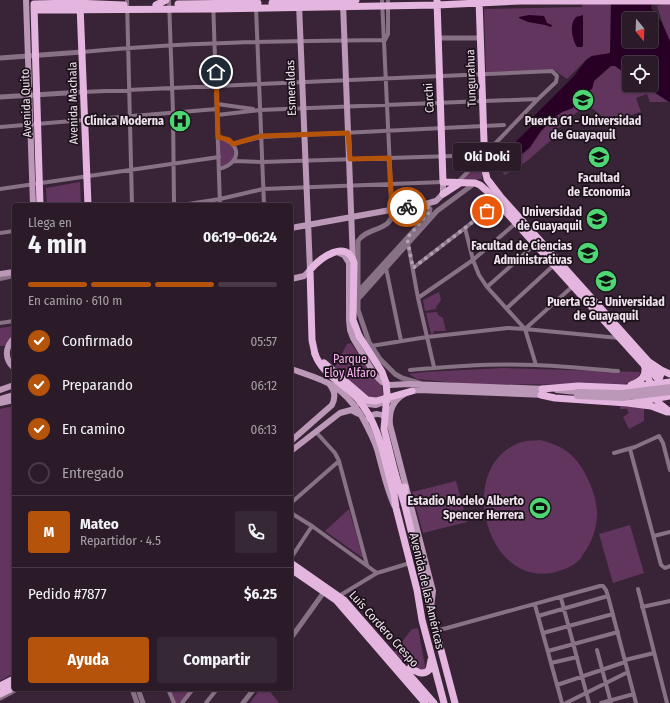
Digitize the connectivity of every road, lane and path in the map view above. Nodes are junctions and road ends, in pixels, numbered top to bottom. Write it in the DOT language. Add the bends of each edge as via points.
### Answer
graph roads {
  1 [pos="26,0"];
  2 [pos="356,0"];
  3 [pos="479,1"];
  4 [pos="667,1"];
  5 [pos="343,2"];
  6 [pos="437,2"];
  7 [pos="168,3"];
  8 [pos="299,3"];
  9 [pos="385,3"];
  10 [pos="80,4"];
  11 [pos="213,4"];
  12 [pos="256,4"];
  13 [pos="34,5"];
  14 [pos="127,5"];
  15 [pos="438,38"];
  16 [pos="481,38"];
  17 [pos="344,40"];
  18 [pos="384,40"];
  19 [pos="257,42"];
  20 [pos="300,42"];
  21 [pos="214,44"];
  22 [pos="171,46"];
  23 [pos="128,48"];
  24 [pos="82,52"];
  25 [pos="36,55"];
  26 [pos="28,56"];
  27 [pos="0,58"];
  28 [pos="482,74"];
  29 [pos="439,76"];
  30 [pos="386,79"];
  31 [pos="346,80"];
  32 [pos="301,82"];
  33 [pos="259,84"];
  34 [pos="216,86"];
  35 [pos="172,88"];
  36 [pos="129,90"];
  37 [pos="83,92"];
  38 [pos="29,94"];
  39 [pos="40,94"];
  40 [pos="0,97"];
  41 [pos="538,99"];
  42 [pos="483,101"];
  43 [pos="441,102"];
  44 [pos="217,104"];
  45 [pos="387,105"];
  46 [pos="347,106"];
  47 [pos="303,108"];
  48 [pos="217,109"];
  49 [pos="260,110"];
  50 [pos="173,113"];
  51 [pos="217,115"];
  52 [pos="130,116"];
  53 [pos="84,120"];
  54 [pos="34,123"];
  55 [pos="504,125"];
  56 [pos="484,126"];
  57 [pos="0,127"];
  58 [pos="441,129"];
  59 [pos="388,131"];
  60 [pos="348,133"];
  61 [pos="304,135"];
  62 [pos="261,136"];
  63 [pos="218,137"];
  64 [pos="233,144"];
  65 [pos="485,155"];
  66 [pos="442,156"];
  67 [pos="218,157"];
  68 [pos="389,158"];
  69 [pos="350,159"];
  70 [pos="305,160"];
  71 [pos="234,161"];
  72 [pos="262,162"];
  73 [pos="173,164"];
  74 [pos="219,169"];
  75 [pos="131,170"];
  76 [pos="86,176"];
  77 [pos="443,182"];
  78 [pos="36,183"];
  79 [pos="458,183"];
  80 [pos="475,183"];
  81 [pos="391,184"];
  82 [pos="350,185"];
  83 [pos="306,187"];
  84 [pos="263,188"];
  85 [pos="0,189"];
  86 [pos="443,194"];
  87 [pos="220,199"];
  88 [pos="498,202"];
  89 [pos="33,203"];
  90 [pos="40,203"];
  91 [pos="88,203"];
  92 [pos="132,203"];
  93 [pos="174,203"];
  94 [pos="195,203"];
  95 [pos="220,203"];
  96 [pos="264,203"];
  97 [pos="423,204"];
  98 [pos="392,210"];
  99 [pos="352,218"];
  100 [pos="516,224"];
  101 [pos="308,225"];
  102 [pos="293,228"];
  103 [pos="465,228"];
  104 [pos="12,231"];
  105 [pos="0,233"];
  106 [pos="408,240"];
  107 [pos="530,249"];
  108 [pos="330,254"];
  109 [pos="473,260"];
  110 [pos="554,264"];
  111 [pos="354,266"];
  112 [pos="386,268"];
  113 [pos="413,268"];
  114 [pos="310,270"];
  115 [pos="12,272"];
  116 [pos="0,274"];
  117 [pos="12,276"];
  118 [pos="0,279"];
  119 [pos="293,279"];
  120 [pos="574,286"];
  121 [pos="487,287"];
  122 [pos="358,288"];
  123 [pos="418,298"];
  124 [pos="358,300"];
  125 [pos="507,308"];
  126 [pos="354,312"];
  127 [pos="12,321"];
  128 [pos="0,323"];
  129 [pos="525,329"];
  130 [pos="427,337"];
  131 [pos="619,338"];
  132 [pos="12,340"];
  133 [pos="312,340"];
  134 [pos="401,341"];
  135 [pos="371,346"];
  136 [pos="645,364"];
  137 [pos="536,365"];
  138 [pos="12,366"];
  139 [pos="434,368"];
  140 [pos="293,370"];
  141 [pos="410,370"];
  142 [pos="618,371"];
  143 [pos="668,373"];
  144 [pos="328,382"];
  145 [pos="670,382"];
  146 [pos="428,385"];
  147 [pos="650,385"];
  148 [pos="12,386"];
  149 [pos="633,387"];
  150 [pos="670,387"];
  151 [pos="617,388"];
  152 [pos="0,390"];
  153 [pos="409,392"];
  154 [pos="542,392"];
  155 [pos="670,392"];
  156 [pos="577,394"];
  157 [pos="12,396"];
  158 [pos="670,396"];
  159 [pos="656,398"];
  160 [pos="0,399"];
  161 [pos="350,399"];
  162 [pos="12,400"];
  163 [pos="635,402"];
  164 [pos="0,403"];
  165 [pos="627,403"];
  166 [pos="670,403"];
  167 [pos="670,408"];
  168 [pos="670,412"];
  169 [pos="360,415"];
  170 [pos="390,425"];
  171 [pos="368,429"];
  172 [pos="316,432"];
  173 [pos="293,439"];
  174 [pos="293,449"];
  175 [pos="630,449"];
  176 [pos="614,453"];
  177 [pos="339,461"];
  178 [pos="670,470"];
  179 [pos="392,474"];
  180 [pos="405,487"];
  181 [pos="293,501"];
  182 [pos="405,506"];
  183 [pos="396,508"];
  184 [pos="293,514"];
  185 [pos="312,526"];
  186 [pos="670,532"];
  187 [pos="654,536"];
  188 [pos="293,555"];
  189 [pos="410,563"];
  190 [pos="293,564"];
  191 [pos="423,564"];
  192 [pos="367,565"];
  193 [pos="670,566"];
  194 [pos="293,570"];
  195 [pos="377,573"];
  196 [pos="638,589"];
  197 [pos="324,592"];
  198 [pos="339,596"];
  199 [pos="608,596"];
  200 [pos="561,598"];
  201 [pos="670,601"];
  202 [pos="535,605"];
  203 [pos="642,607"];
  204 [pos="564,608"];
  205 [pos="613,614"];
  206 [pos="538,616"];
  207 [pos="568,626"];
  208 [pos="436,631"];
  209 [pos="618,632"];
  210 [pos="543,633"];
  211 [pos="293,635"];
  212 [pos="573,644"];
  213 [pos="548,650"];
  214 [pos="597,650"];
  215 [pos="654,653"];
  216 [pos="431,656"];
  217 [pos="577,657"];
  218 [pos="625,661"];
  219 [pos="551,662"];
  220 [pos="408,669"];
  221 [pos="602,669"];
  222 [pos="628,672"];
  223 [pos="582,677"];
  224 [pos="12,680"];
  225 [pos="606,683"];
  226 [pos="0,686"];
  227 [pos="558,686"];
  228 [pos="12,689"];
  229 [pos="12,690"];
  230 [pos="133,691"];
  231 [pos="139,691"];
  232 [pos="169,691"];
  233 [pos="191,691"];
  234 [pos="215,691"];
  235 [pos="252,691"];
  236 [pos="586,693"];
  237 [pos="0,694"];
  238 [pos="634,694"];
  239 [pos="0,698"];
  240 [pos="611,702"];
  241 [pos="137,703"];
  242 [pos="143,703"];
  243 [pos="174,703"];
  244 [pos="182,703"];
  245 [pos="206,703"];
  246 [pos="243,703"];
  247 [pos="425,703"];
  248 [pos="434,703"];
  249 [pos="439,703"];
  250 [pos="444,703"];
  251 [pos="455,703"];
  252 [pos="562,703"];
  253 [pos="566,703"];
  254 [pos="589,703"];
  255 [pos="601,703"];
  256 [pos="636,703"];
  257 [pos="667,703"];
  1 -- 26 [label="main road, Avenida Quito"];
  2 -- 5 [label="main road"];
  3 -- 4 [label="main road"];
  3 -- 6 [label="main road"];
  3 -- 16 [label="main road, Tungurahua"];
  5 -- 8 [label="main road"];
  5 -- 9 [label="main road"];
  5 -- 17 [label="main road"];
  6 -- 9 [label="main road"];
  6 -- 15 [label="main road, Carchi"];
  7 -- 11 [label="main road"];
  7 -- 14 [label="main road"];
  7 -- 14 [label="main road"];
  7 -- 22 [label="street"];
  8 -- 12 [label="main road"];
  8 -- 20 [label="main road, Esmeraldas"];
  9 -- 18 [label="street"];
  10 -- 13 [label="main road"];
  10 -- 14 [label="main road"];
  10 -- 14 [label="main road" via="89,10"];
  10 -- 24 [label="main road, Avenida Machala"];
  11 -- 12 [label="main road"];
  11 -- 21 [label="street"];
  12 -- 19 [label="street"];
  13 -- 25 [label="main road, Avenida Quito"];
  14 -- 23 [label="street"];
  15 -- 16 [label="street"];
  15 -- 29 [label="main road, Carchi"];
  16 -- 28 [label="main road, Tungurahua"];
  17 -- 18 [label="street"];
  17 -- 20 [label="street"];
  17 -- 31 [label="main road"];
  18 -- 30 [label="street"];
  19 -- 20 [label="street"];
  19 -- 21 [label="street"];
  19 -- 33 [label="street"];
  20 -- 32 [label="main road, Esmeraldas"];
  21 -- 22 [label="street"];
  21 -- 34 [label="street"];
  22 -- 23 [label="street"];
  22 -- 35 [label="street"];
  23 -- 24 [label="street"];
  23 -- 36 [label="street"];
  24 -- 25 [label="street"];
  24 -- 37 [label="main road, Avenida Machala"];
  25 -- 26 [label="street"];
  25 -- 39 [label="main road, Avenida Quito"];
  26 -- 27 [label="street"];
  26 -- 38 [label="main road, Avenida Quito"];
  28 -- 29 [label="street"];
  28 -- 41 [label="street" via="552,71 557,76 556,82"];
  28 -- 42 [label="main road, Tungurahua"];
  29 -- 30 [label="street"];
  29 -- 43 [label="main road, Carchi"];
  30 -- 31 [label="street"];
  30 -- 45 [label="street"];
  31 -- 32 [label="street"];
  31 -- 46 [label="main road"];
  32 -- 33 [label="street"];
  32 -- 47 [label="main road, Esmeraldas"];
  33 -- 34 [label="street"];
  33 -- 49 [label="street"];
  34 -- 35 [label="street"];
  34 -- 44 [label="street"];
  35 -- 36 [label="street"];
  35 -- 50 [label="street"];
  36 -- 37 [label="street"];
  36 -- 52 [label="street"];
  37 -- 39 [label="street"];
  37 -- 53 [label="main road, Avenida Machala"];
  38 -- 39 [label="street"];
  38 -- 40 [label="street"];
  38 -- 54 [label="main road, Avenida Quito"];
  39 -- 54 [label="main road, Avenida Quito"];
  41 -- 42 [label="street"];
  41 -- 65 [label="street"];
  42 -- 43 [label="street"];
  42 -- 56 [label="main road, Tungurahua"];
  43 -- 45 [label="street"];
  43 -- 58 [label="main road, Carchi"];
  44 -- 48 [label="street"];
  44 -- 49 [label="street"];
  45 -- 46 [label="street"];
  45 -- 59 [label="street"];
  46 -- 47 [label="street"];
  46 -- 60 [label="main road"];
  47 -- 49 [label="street"];
  47 -- 61 [label="main road, Esmeraldas"];
  48 -- 50 [label="street"];
  48 -- 51 [label="street"];
  49 -- 51 [label="street"];
  49 -- 62 [label="street"];
  50 -- 52 [label="street"];
  50 -- 73 [label="street"];
  51 -- 63 [label="street"];
  52 -- 53 [label="street"];
  52 -- 75 [label="street"];
  53 -- 54 [label="street"];
  53 -- 76 [label="main road, Avenida Machala"];
  54 -- 57 [label="street"];
  54 -- 78 [label="main road, Avenida Quito"];
  55 -- 56 [label="street"];
  56 -- 58 [label="street"];
  56 -- 65 [label="main road, Tungurahua"];
  58 -- 59 [label="street"];
  58 -- 66 [label="main road, Carchi"];
  59 -- 60 [label="street"];
  59 -- 68 [label="street"];
  60 -- 61 [label="street"];
  60 -- 69 [label="main road"];
  61 -- 62 [label="street"];
  61 -- 70 [label="main road, Esmeraldas"];
  62 -- 64 [label="street"];
  62 -- 72 [label="street"];
  63 -- 64 [label="street"];
  63 -- 67 [label="street"];
  64 -- 71 [label="street" via="236,152"];
  65 -- 66 [label="street"];
  65 -- 79 [label="street"];
  65 -- 136 [label="main road, Tungurahua" via="486,175 490,185"];
  66 -- 68 [label="street"];
  66 -- 77 [label="main road, Carchi"];
  67 -- 73 [label="street"];
  67 -- 74 [label="street"];
  68 -- 69 [label="street"];
  68 -- 81 [label="street"];
  69 -- 70 [label="street"];
  69 -- 82 [label="main road"];
  70 -- 72 [label="street"];
  70 -- 83 [label="main road, Esmeraldas"];
  71 -- 72 [label="street"];
  71 -- 74 [label="street"];
  72 -- 84 [label="street"];
  73 -- 75 [label="street"];
  73 -- 93 [label="street"];
  74 -- 87 [label="street"];
  75 -- 76 [label="street"];
  75 -- 92 [label="street"];
  76 -- 78 [label="street"];
  76 -- 91 [label="main road, Avenida Machala"];
  77 -- 79 [label="main road"];
  77 -- 81 [label="street"];
  77 -- 86 [label="main road, Carchi"];
  78 -- 85 [label="street"];
  78 -- 89 [label="main road, Avenida Quito"];
  78 -- 90 [label="main road, Avenida Quito"];
  79 -- 80 [label="main road"];
  79 -- 86 [label="main road"];
  80 -- 88 [label="main road" via="484,187"];
  80 -- 106 [label="street" via="442,207"];
  81 -- 82 [label="street"];
  81 -- 98 [label="street"];
  82 -- 83 [label="street"];
  82 -- 99 [label="main road"];
  83 -- 84 [label="street"];
  83 -- 101 [label="main road, Esmeraldas"];
  84 -- 87 [label="street"];
  84 -- 96 [label="street"];
  86 -- 97 [label="main road" via="434,202"];
  87 -- 94 [label="street"];
  87 -- 95 [label="street"];
  88 -- 100 [label="main road"];
  88 -- 103 [label="street"];
  97 -- 98 [label="main road"];
  97 -- 106 [label="street" via="429,208 430,213"];
  98 -- 99 [label="main road"];
  98 -- 122 [label="street" via="390,222 362,236 358,241"];
  99 -- 101 [label="main road"];
  99 -- 111 [label="main road"];
  100 -- 109 [label="street"];
  100 -- 110 [label="main road"];
  101 -- 102 [label="main road"];
  101 -- 114 [label="main road, Esmeraldas"];
  103 -- 109 [label="street"];
  103 -- 113 [label="street"];
  104 -- 105 [label="street"];
  106 -- 112 [label="street"];
  106 -- 113 [label="street"];
  106 -- 122 [label="street"];
  107 -- 121 [label="street"];
  108 -- 111 [label="main road" via="344,252 350,256"];
  108 -- 114 [label="main road" via="318,261"];
  108 -- 146 [label="main road" via="340,253 348,260 350,330 377,378 387,385"];
  109 -- 121 [label="street"];
  109 -- 123 [label="street"];
  110 -- 120 [label="main road"];
  110 -- 125 [label="street"];
  111 -- 122 [label="main road"];
  111 -- 126 [label="main road, Avenida de las Américas"];
  112 -- 124 [label="street"];
  112 -- 134 [label="street"];
  113 -- 123 [label="street"];
  114 -- 119 [label="main road" via="304,276"];
  114 -- 133 [label="main road, Avenida de las Américas"];
  115 -- 116 [label="main road"];
  117 -- 118 [label="street"];
  120 -- 129 [label="street"];
  120 -- 131 [label="main road"];
  121 -- 125 [label="street"];
  122 -- 124 [label="street"];
  123 -- 130 [label="street"];
  124 -- 126 [label="main road"];
  124 -- 135 [label="street" via="359,316"];
  125 -- 129 [label="street"];
  126 -- 179 [label="main road, Avenida de las Américas, bridge" via="354,324 359,336 382,372 386,383 384,429"];
  127 -- 128 [label="street"];
  129 -- 130 [label="street" via="490,329"];
  129 -- 131 [label="street"];
  129 -- 137 [label="street"];
  130 -- 134 [label="street"];
  130 -- 139 [label="street"];
  131 -- 136 [label="main road"];
  132 -- 138 [label="main road" via="8,345 7,356"];
  133 -- 153 [label="main road" via="326,367 347,382 364,399 372,401"];
  133 -- 179 [label="main road, Avenida de las Américas, bridge" via="315,354 323,368 351,392 368,414"];
  134 -- 135 [label="street"];
  135 -- 146 [label="street" via="398,377"];
  136 -- 143 [label="main road"];
  136 -- 147 [label="main road"];
  136 -- 151 [label="main road" via="641,380 627,387"];
  137 -- 139 [label="street"];
  137 -- 142 [label="street"];
  139 -- 141 [label="street"];
  140 -- 144 [label="main road"];
  144 -- 161 [label="main road"];
  144 -- 173 [label="main road" via="334,391 333,402"];
  145 -- 147 [label="main road"];
  146 -- 154 [label="main road"];
  147 -- 149 [label="main road"];
  147 -- 159 [label="main road"];
  148 -- 152 [label="main road"];
  149 -- 151 [label="main road"];
  149 -- 163 [label="main road" via="642,394"];
  150 -- 156 [label="main road, bridge" via="616,394"];
  151 -- 154 [label="main road" via="578,386"];
  153 -- 154 [label="main road"];
  153 -- 161 [label="main road" via="376,405"];
  153 -- 170 [label="main road" via="398,398 392,406"];
  154 -- 156 [label="main road"];
  154 -- 165 [label="main road" via="561,399"];
  155 -- 156 [label="main road, bridge" via="616,398"];
  157 -- 160 [label="main road"];
  158 -- 159 [label="main road"];
  159 -- 163 [label="main road"];
  159 -- 168 [label="main road"];
  161 -- 169 [label="main road"];
  162 -- 164 [label="main road"];
  163 -- 165 [label="main road"];
  165 -- 168 [label="main road"];
  166 -- 167 [label="main road"];
  169 -- 171 [label="main road"];
  169 -- 172 [label="main road" via="350,410 344,411"];
  170 -- 171 [label="main road" via="385,417 374,414 368,418"];
  170 -- 180 [label="main road, Avenida de las Américas"];
  171 -- 183 [label="main road" via="375,442"];
  172 -- 174 [label="main road"];
  172 -- 177 [label="street"];
  175 -- 176 [label="street"];
  175 -- 178 [label="street" via="659,436"];
  175 -- 187 [label="street"];
  177 -- 181 [label="street"];
  177 -- 192 [label="street"];
  179 -- 182 [label="main road, Avenida de las Américas"];
  179 -- 183 [label="main road, Avenida de las Américas"];
  180 -- 182 [label="main road"];
  180 -- 191 [label="main road, Avenida de las Américas"];
  182 -- 191 [label="main road, Avenida de las Américas"];
  183 -- 189 [label="main road, Avenida de las Américas"];
  184 -- 185 [label="street"];
  185 -- 188 [label="street"];
  185 -- 192 [label="street"];
  186 -- 187 [label="street"];
  187 -- 193 [label="street" via="661,565 665,568"];
  189 -- 195 [label="street"];
  189 -- 216 [label="main road, Avenida de las Américas"];
  190 -- 198 [label="main road, Luís Cordero Crespo"];
  191 -- 208 [label="main road, Avenida de las Américas"];
  192 -- 195 [label="street"];
  194 -- 197 [label="main road"];
  195 -- 198 [label="street"];
  196 -- 203 [label="street"];
  197 -- 211 [label="street"];
  197 -- 247 [label="main road" via="336,600"];
  198 -- 220 [label="main road, Luís Cordero Crespo"];
  199 -- 200 [label="street" via="603,586"];
  199 -- 204 [label="street"];
  199 -- 205 [label="street"];
  200 -- 202 [label="street"];
  200 -- 204 [label="street"];
  201 -- 203 [label="street"];
  202 -- 206 [label="street"];
  202 -- 208 [label="street"];
  203 -- 215 [label="street"];
  204 -- 206 [label="street"];
  204 -- 207 [label="street"];
  205 -- 207 [label="street"];
  205 -- 209 [label="street"];
  206 -- 210 [label="street"];
  207 -- 210 [label="street"];
  207 -- 212 [label="street"];
  208 -- 251 [label="main road, Avenida de las Américas"];
  209 -- 212 [label="street"];
  209 -- 218 [label="street"];
  210 -- 213 [label="street"];
  212 -- 213 [label="street"];
  212 -- 217 [label="street"];
  213 -- 219 [label="street"];
  214 -- 221 [label="street"];
  215 -- 218 [label="street"];
  215 -- 257 [label="street"];
  216 -- 220 [label="main road" via="430,670 427,672 419,673"];
  216 -- 250 [label="main road, Avenida de las Américas"];
  217 -- 219 [label="street"];
  217 -- 223 [label="street"];
  218 -- 221 [label="street"];
  218 -- 222 [label="street"];
  219 -- 227 [label="street"];
  220 -- 248 [label="main road, Luís Cordero Crespo"];
  220 -- 249 [label="main road"];
  221 -- 223 [label="street"];
  221 -- 225 [label="street"];
  222 -- 225 [label="street"];
  222 -- 238 [label="street"];
  223 -- 227 [label="street"];
  223 -- 236 [label="street"];
  224 -- 226 [label="main road"];
  225 -- 236 [label="street"];
  225 -- 240 [label="street"];
  227 -- 252 [label="street"];
  228 -- 237 [label="main road"];
  229 -- 239 [label="street"];
  230 -- 241 [label="street"];
  231 -- 242 [label="street"];
  232 -- 243 [label="street"];
  233 -- 244 [label="street"];
  234 -- 245 [label="street"];
  235 -- 246 [label="street"];
  236 -- 253 [label="street"];
  236 -- 254 [label="street"];
  238 -- 240 [label="street"];
  238 -- 256 [label="street"];
  240 -- 255 [label="street"];
}
